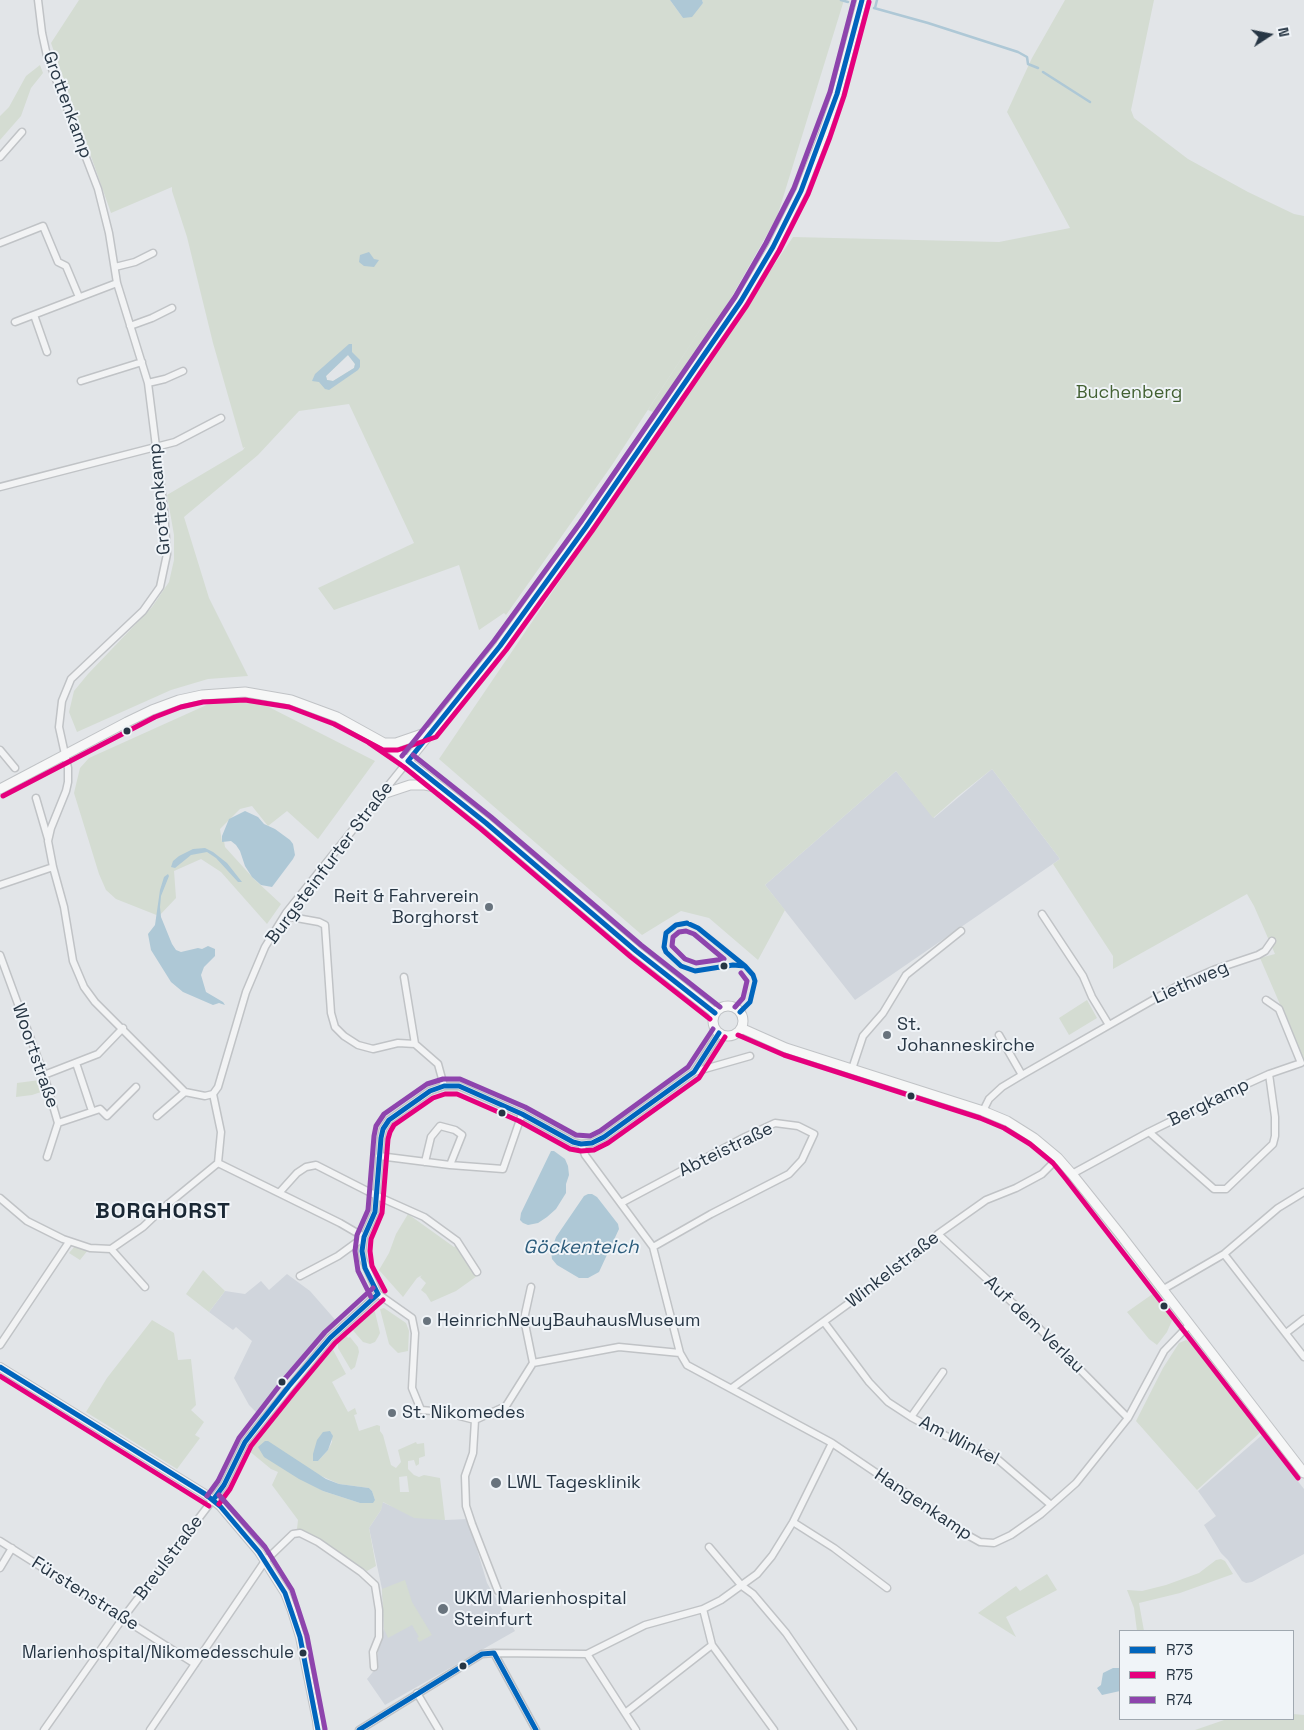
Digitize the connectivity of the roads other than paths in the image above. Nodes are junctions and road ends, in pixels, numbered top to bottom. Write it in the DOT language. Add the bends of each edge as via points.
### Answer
graph roads {
  1 [pos="38,0"];
  2 [pos="862,0"];
  3 [pos="22,132"];
  4 [pos="0,157"];
  5 [pos="0,243"];
  6 [pos="153,253"];
  7 [pos="115,267"];
  8 [pos="117,283"];
  9 [pos="79,297"];
  10 [pos="172,308"];
  11 [pos="34,315"];
  12 [pos="15,322"];
  13 [pos="130,326"];
  14 [pos="48,352"];
  15 [pos="142,362"];
  16 [pos="183,371"];
  17 [pos="81,381"];
  18 [pos="148,384"];
  19 [pos="221,418"];
  20 [pos="155,447"];
  21 [pos="0,487"];
  22 [pos="431,731"];
  23 [pos="384,743"];
  24 [pos="0,750"];
  25 [pos="65,755"];
  26 [pos="408,761"];
  27 [pos="15,768"];
  28 [pos="0,789"];
  29 [pos="442,789"];
  30 [pos="36,798"];
  31 [pos="378,798"];
  32 [pos="48,841"];
  33 [pos="53,866"];
  34 [pos="0,885"];
  35 [pos="286,913"];
  36 [pos="1042,914"];
  37 [pos="961,931"];
  38 [pos="1272,941"];
  39 [pos="0,955"];
  40 [pos="404,977"];
  41 [pos="1266,1000"];
  42 [pos="715,1013"];
  43 [pos="1109,1025"];
  44 [pos="123,1028"];
  45 [pos="741,1028"];
  46 [pos="719,1033"];
  47 [pos="999,1035"];
  48 [pos="415,1044"];
  49 [pos="750,1056"];
  50 [pos="76,1063"];
  51 [pos="852,1069"];
  52 [pos="694,1072"];
  53 [pos="1269,1074"];
  54 [pos="44,1075"];
  55 [pos="1022,1075"];
  56 [pos="444,1086"];
  57 [pos="136,1087"];
  58 [pos="185,1092"];
  59 [pos="213,1094"];
  60 [pos="92,1111"];
  61 [pos="983,1111"];
  62 [pos="522,1114"];
  63 [pos="157,1116"];
  64 [pos="58,1123"];
  65 [pos="1149,1132"];
  66 [pos="581,1144"];
  67 [pos="379,1156"];
  68 [pos="47,1157"];
  69 [pos="1058,1158"];
  70 [pos="425,1162"];
  71 [pos="218,1163"];
  72 [pos="450,1165"];
  73 [pos="1072,1174"];
  74 [pos="1304,1192"];
  75 [pos="279,1193"];
  76 [pos="377,1196"];
  77 [pos="0,1198"];
  78 [pos="621,1203"];
  79 [pos="938,1234"];
  80 [pos="364,1237"];
  81 [pos="69,1242"];
  82 [pos="653,1247"];
  83 [pos="111,1249"];
  84 [pos="1224,1254"];
  85 [pos="477,1272"];
  86 [pos="300,1276"];
  87 [pos="145,1287"];
  88 [pos="531,1287"];
  89 [pos="1162,1290"];
  90 [pos="378,1294"];
  91 [pos="1304,1319"];
  92 [pos="824,1322"];
  93 [pos="1189,1325"];
  94 [pos="1286,1333"];
  95 [pos="0,1345"];
  96 [pos="680,1353"];
  97 [pos="1304,1357"];
  98 [pos="533,1363"];
  99 [pos="0,1367"];
  100 [pos="943,1372"];
  101 [pos="732,1388"];
  102 [pos="911,1418"];
  103 [pos="1128,1418"];
  104 [pos="475,1420"];
  105 [pos="832,1444"];
  106 [pos="1304,1472"];
  107 [pos="213,1500"];
  108 [pos="1051,1505"];
  109 [pos="793,1522"];
  110 [pos="0,1541"];
  111 [pos="710,1547"];
  112 [pos="12,1548"];
  113 [pos="265,1561"];
  114 [pos="0,1568"];
  115 [pos="742,1586"];
  116 [pos="887,1588"];
  117 [pos="498,1591"];
  118 [pos="703,1609"];
  119 [pos="123,1618"];
  120 [pos="712,1645"];
  121 [pos="494,1653"];
  122 [pos="587,1654"];
  123 [pos="194,1664"];
  124 [pos="374,1667"];
  125 [pos="417,1693"];
  126 [pos="625,1713"];
  127 [pos="44,1730"];
  128 [pos="150,1730"];
  129 [pos="318,1730"];
  130 [pos="359,1730"];
  131 [pos="439,1730"];
  132 [pos="536,1730"];
  133 [pos="636,1730"];
  134 [pos="774,1730"];
  135 [pos="853,1730"];
  1 -- 7 [label="street, Grottenkamp" via="47,56 98,189"];
  2 -- 22 [label="main road, Burgsteinfurter Straße" via="823,135 801,191 764,262 741,301 586,527 500,646"];
  3 -- 4 [label="street"];
  5 -- 9 [label="street" via="43,226 58,262 66,266"];
  6 -- 7 [label="street"];
  7 -- 8 [label="street, Grottenkamp"];
  8 -- 9 [label="street"];
  8 -- 13 [label="street, Grottenkamp"];
  9 -- 11 [label="street"];
  10 -- 13 [label="street"];
  11 -- 12 [label="street"];
  11 -- 14 [label="street"];
  13 -- 15 [label="street, Grottenkamp"];
  15 -- 17 [label="street"];
  15 -- 18 [label="street, Grottenkamp"];
  16 -- 18 [label="street"];
  18 -- 20 [label="street, Grottenkamp"];
  19 -- 20 [label="street" via="175,442"];
  20 -- 21 [label="street"];
  20 -- 25 [label="street, Grottenkamp" via="167,554 165,572 160,586 143,611 71,679 62,701 59,727"];
  22 -- 23 [label="main road" via="396,743"];
  22 -- 26 [label="main road, Burgsteinfurter Straße"];
  23 -- 25 [label="main road" via="319,709 291,700 245,692 202,695 170,703"];
  23 -- 26 [label="main road"];
  24 -- 27 [label="street"];
  25 -- 28 [label="main road"];
  25 -- 32 [label="street, Grottenkamp" via="66,791"];
  26 -- 29 [label="main road"];
  26 -- 31 [label="street, Burgsteinfurter Straße"];
  29 -- 31 [label="main road" via="410,786"];
  29 -- 42 [label="main road"];
  30 -- 32 [label="street"];
  31 -- 35 [label="street, Burgsteinfurter Straße"];
  32 -- 33 [label="street"];
  33 -- 34 [label="street"];
  33 -- 44 [label="street" via="73,960 84,987"];
  35 -- 48 [label="street" via="325,925 331,1013 335,1026 344,1036 358,1046 372,1048 398,1043"];
  35 -- 59 [label="street, Burgsteinfurter Straße" via="265,947 246,992 218,1087"];
  36 -- 43 [label="street" via="1083,976"];
  37 -- 51 [label="street" via="906,975 883,1013 863,1036"];
  38 -- 43 [label="street, Liethweg" via="1258,955 1179,985"];
  39 -- 54 [label="street, Woortstraße"];
  40 -- 48 [label="street"];
  41 -- 53 [label="street, Bergkamp" via="1279,1009 1301,1063"];
  42 -- 45 [label="main road" via="725,1006 736,1008 742,1017"];
  42 -- 46 [label="main road" via="713,1024"];
  43 -- 55 [label="street, Liethweg"];
  44 -- 50 [label="street" via="98,1054"];
  44 -- 58 [label="street"];
  45 -- 46 [label="main road" via="731,1036"];
  45 -- 51 [label="main road" via="786,1048"];
  46 -- 52 [label="street"];
  47 -- 55 [label="street"];
  48 -- 56 [label="street" via="438,1064"];
  49 -- 52 [label="street"];
  50 -- 54 [label="street"];
  50 -- 60 [label="street"];
  51 -- 61 [label="main road"];
  52 -- 66 [label="street" via="604,1137"];
  53 -- 65 [label="street, Bergkamp"];
  53 -- 65 [label="street, Bergkamp" via="1275,1117 1273,1144 1226,1188 1214,1189"];
  54 -- 64 [label="street, Woortstraße"];
  55 -- 61 [label="street, Liethweg" via="1002,1087"];
  56 -- 62 [label="street" via="458,1086"];
  56 -- 67 [label="street" via="430,1091 389,1120 381,1138"];
  57 -- 60 [label="street" via="107,1116 100,1109"];
  58 -- 59 [label="street" via="205,1096"];
  58 -- 63 [label="street"];
  59 -- 71 [label="street" via="221,1132"];
  60 -- 64 [label="street"];
  61 -- 69 [label="main road" via="1008,1121"];
  62 -- 66 [label="street"];
  62 -- 72 [label="street" via="504,1169"];
  64 -- 68 [label="street, Woortstraße"];
  65 -- 73 [label="street, Bergkamp"];
  66 -- 78 [label="street" via="585,1155"];
  67 -- 70 [label="street"];
  67 -- 76 [label="street"];
  69 -- 73 [label="main road"];
  69 -- 79 [label="street, Winkelstraße" via="1042,1174 986,1200"];
  70 -- 72 [label="street"];
  70 -- 72 [label="street" via="431,1137 440,1126 462,1134"];
  71 -- 75 [label="street"];
  71 -- 83 [label="street" via="143,1227"];
  73 -- 89 [label="main road"];
  74 -- 84 [label="street" via="1278,1208"];
  75 -- 76 [label="street" via="297,1173 316,1165"];
  75 -- 80 [label="street"];
  76 -- 80 [label="street" via="375,1212"];
  76 -- 85 [label="street" via="424,1217 457,1241"];
  77 -- 81 [label="street" via="27,1221"];
  78 -- 82 [label="street"];
  78 -- 82 [label="street, Abteistraße" via="776,1123 798,1126 814,1134 802,1160 789,1174"];
  79 -- 92 [label="street, Winkelstraße" via="910,1259"];
  79 -- 103 [label="street, Auf dem Verlau" via="1030,1319"];
  80 -- 86 [label="street" via="338,1256"];
  80 -- 90 [label="street" via="363,1259"];
  81 -- 83 [label="street"];
  81 -- 95 [label="street"];
  82 -- 96 [label="street"];
  83 -- 87 [label="street"];
  84 -- 89 [label="street"];
  84 -- 94 [label="street"];
  88 -- 98 [label="street" via="524,1319"];
  89 -- 93 [label="main road"];
  90 -- 104 [label="street" via="412,1318 415,1333 412,1388 421,1410"];
  90 -- 107 [label="street, Breulstraße" via="330,1338 245,1442"];
  91 -- 94 [label="street"];
  92 -- 101 [label="street, Winkelstraße"];
  92 -- 102 [label="street, Am Winkel" via="869,1382 888,1402"];
  93 -- 103 [label="street, Hangenkamp" via="1164,1351"];
  93 -- 106 [label="main road"];
  94 -- 97 [label="street"];
  96 -- 98 [label="street" via="619,1347"];
  96 -- 101 [label="street, Hangenkamp" via="687,1365"];
  98 -- 104 [label="street" via="506,1406"];
  99 -- 107 [label="street"];
  100 -- 102 [label="street, Am Winkel"];
  101 -- 105 [label="street, Hangenkamp"];
  102 -- 108 [label="street, Am Winkel" via="995,1457"];
  103 -- 108 [label="street, Hangenkamp" via="1076,1483"];
  104 -- 117 [label="street" via="473,1452 465,1476 466,1506"];
  105 -- 108 [label="street, Hangenkamp" via="946,1523 987,1544 1001,1541"];
  105 -- 109 [label="street"];
  107 -- 113 [label="street"];
  107 -- 119 [label="street, Breulstraße"];
  109 -- 115 [label="street" via="772,1556"];
  109 -- 116 [label="street"];
  110 -- 112 [label="street, Fürstenstraße"];
  111 -- 115 [label="street"];
  112 -- 114 [label="street"];
  112 -- 119 [label="street, Fürstenstraße"];
  113 -- 123 [label="street"];
  113 -- 124 [label="street" via="287,1538 300,1533 318,1542 375,1585 379,1637 373,1652"];
  113 -- 129 [label="street" via="292,1611"];
  115 -- 118 [label="street"];
  115 -- 135 [label="street" via="753,1594 786,1633"];
  118 -- 120 [label="street"];
  118 -- 122 [label="street" via="645,1625"];
  119 -- 123 [label="street, Fürstenstraße"];
  119 -- 127 [label="street, Breulstraße"];
  120 -- 126 [label="street"];
  120 -- 134 [label="street"];
  121 -- 122 [label="street"];
  121 -- 125 [label="street" via="482,1654"];
  121 -- 132 [label="street"];
  122 -- 126 [label="street"];
  123 -- 128 [label="street"];
  125 -- 130 [label="street"];
  125 -- 131 [label="street"];
  126 -- 133 [label="street"];
}
